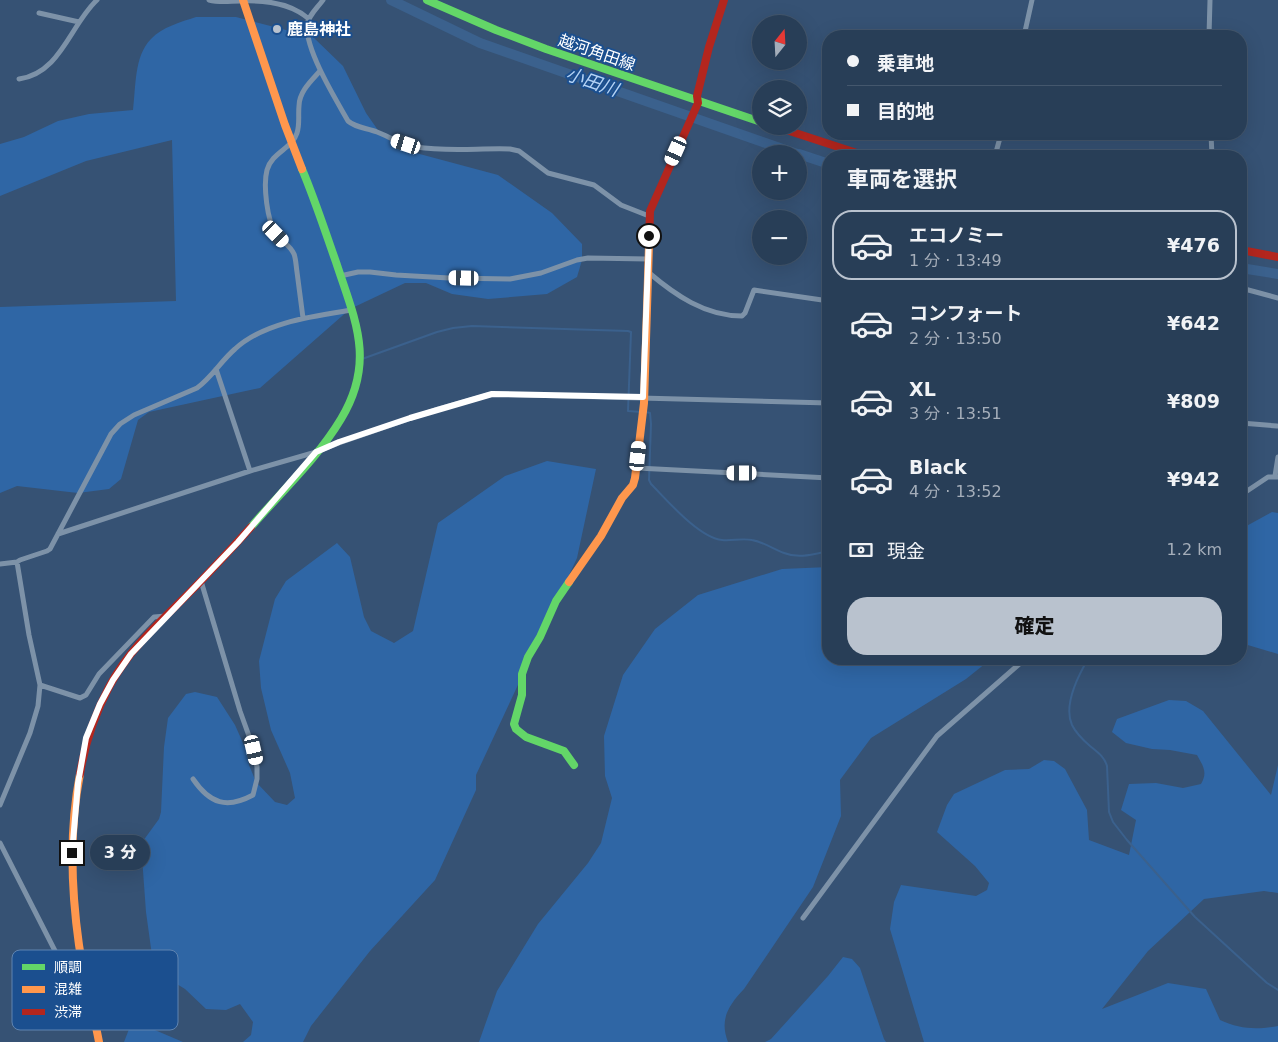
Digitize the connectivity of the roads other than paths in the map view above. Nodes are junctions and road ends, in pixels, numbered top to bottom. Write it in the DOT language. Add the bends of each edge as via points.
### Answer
graph roads {
  1 [pos="97,0"];
  2 [pos="209,0"];
  3 [pos="243,0"];
  4 [pos="323,0"];
  5 [pos="427,0"];
  6 [pos="724,0"];
  7 [pos="1032,0"];
  8 [pos="1210,0"];
  9 [pos="39,13"];
  10 [pos="309,19"];
  11 [pos="79,22"];
  12 [pos="1025,30"];
  13 [pos="1209,30"];
  14 [pos="320,71"];
  15 [pos="19,79"];
  16 [pos="697,100"];
  17 [pos="752,119"];
  18 [pos="802,135"];
  19 [pos="292,144"];
  20 [pos="848,150"];
  21 [pos="649,216"];
  22 [pos="1247,251"];
  23 [pos="1278,257"];
  24 [pos="648,259"];
  25 [pos="647,271"];
  26 [pos="340,276"];
  27 [pos="1247,290"];
  28 [pos="1278,298"];
  29 [pos="822,300"];
  30 [pos="352,310"];
  31 [pos="303,318"];
  32 [pos="216,369"];
  33 [pos="643,397"];
  34 [pos="822,403"];
  35 [pos="1247,423"];
  36 [pos="1278,426"];
  37 [pos="316,452"];
  38 [pos="1278,457"];
  39 [pos="637,468"];
  40 [pos="250,471"];
  41 [pos="1276,477"];
  42 [pos="822,478"];
  43 [pos="1247,490"];
  44 [pos="58,534"];
  45 [pos="17,562"];
  46 [pos="0,564"];
  47 [pos="201,581"];
  48 [pos="166,616"];
  49 [pos="1018,665"];
  50 [pos="40,685"];
  51 [pos="574,765"];
  52 [pos="193,779"];
  53 [pos="0,805"];
  54 [pos="0,843"];
  55 [pos="802,918"];
  56 [pos="55,950"];
  57 [pos="80,950"];
  1 -- 11 [label="street"];
  2 -- 3 [label="street" via="218,3"];
  3 -- 10 [label="street" via="283,4 302,12"];
  3 -- 19 [label="street"];
  4 -- 10 [label="street"];
  5 -- 16 [label="street, 越河角田線" via="496,30"];
  6 -- 16 [label="street"];
  7 -- 12 [label="street"];
  8 -- 13 [label="street"];
  9 -- 11 [label="street"];
  10 -- 14 [label="street" via="307,26 311,46"];
  11 -- 15 [label="street" via="51,63"];
  14 -- 19 [label="street" via="301,95 298,131"];
  14 -- 21 [label="street" via="348,121 354,125 415,147 520,151 548,173 594,185 620,205"];
  16 -- 17 [label="street, 越河角田線"];
  16 -- 21 [label="street" via="692,120"];
  18 -- 20 [label="street"];
  19 -- 26 [label="street" via="318,208"];
  19 -- 31 [label="street" via="278,152 271,161 265,182 272,226 294,254"];
  21 -- 24 [label="street"];
  22 -- 23 [label="street"];
  24 -- 25 [label="street"];
  24 -- 26 [label="street" via="588,258 510,279 370,272"];
  25 -- 29 [label="street" via="690,304 736,316 745,313 754,290"];
  25 -- 33 [label="street"];
  26 -- 30 [label="street"];
  27 -- 28 [label="street"];
  30 -- 31 [label="street"];
  30 -- 37 [label="street" via="360,350 354,396 335,430"];
  31 -- 32 [label="street" via="244,342"];
  32 -- 40 [label="street"];
  32 -- 44 [label="street" via="197,388 120,424 111,434"];
  33 -- 34 [label="street"];
  33 -- 37 [label="street" via="492,394"];
  33 -- 39 [label="street"];
  35 -- 36 [label="street"];
  37 -- 40 [label="street"];
  37 -- 47 [label="street"];
  38 -- 41 [label="street"];
  39 -- 42 [label="street"];
  39 -- 51 [label="street" via="633,485 556,601 522,674 522,695 514,724 516,729 526,737 564,751"];
  40 -- 44 [label="street"];
  41 -- 43 [label="street" via="1268,476"];
  44 -- 45 [label="street" via="50,549"];
  45 -- 46 [label="street"];
  45 -- 50 [label="street"];
  47 -- 48 [label="street"];
  47 -- 52 [label="street" via="254,750 258,779 253,795 228,804 211,798"];
  48 -- 50 [label="street" via="154,617 99,674 86,695 80,698"];
  48 -- 57 [label="street" via="131,654 113,680 89,729 82,756 72,865"];
  49 -- 55 [label="street" via="937,736"];
  50 -- 53 [label="street" via="30,733"];
  54 -- 56 [label="street"];
}
